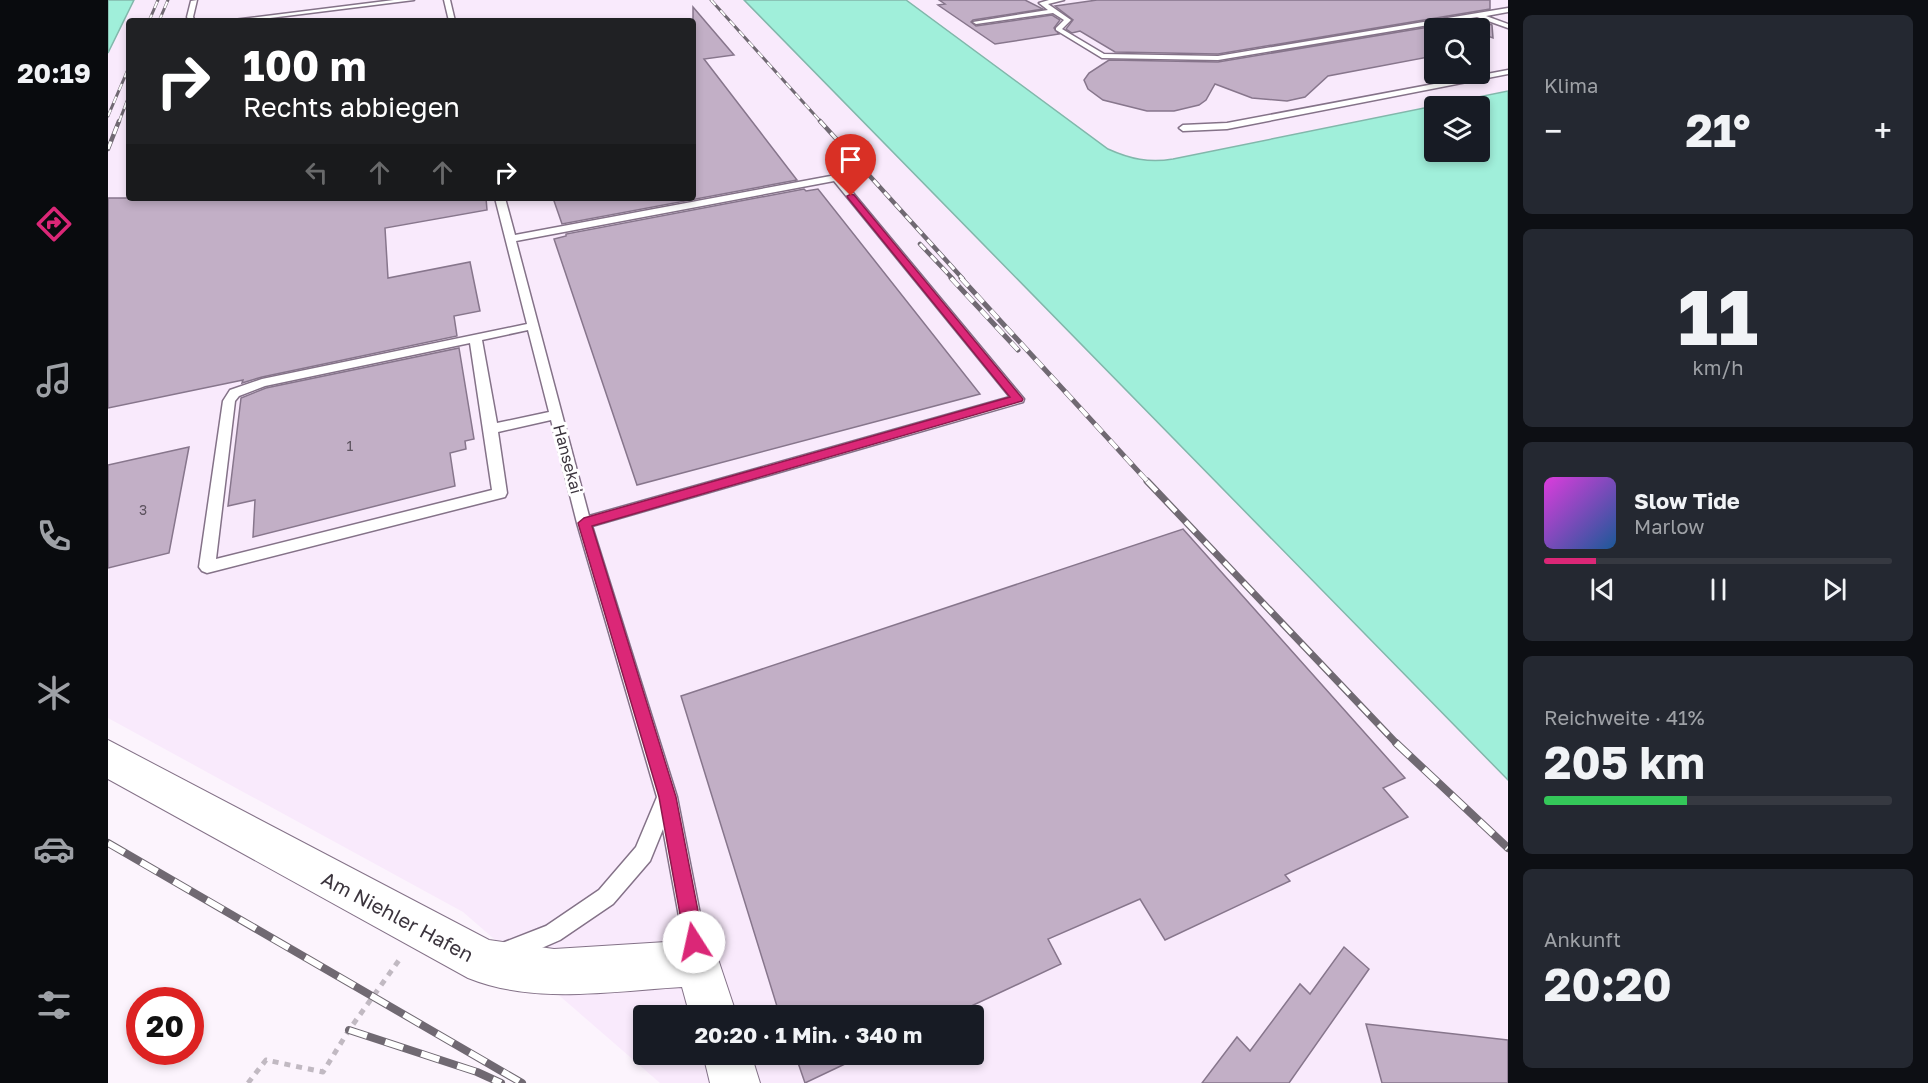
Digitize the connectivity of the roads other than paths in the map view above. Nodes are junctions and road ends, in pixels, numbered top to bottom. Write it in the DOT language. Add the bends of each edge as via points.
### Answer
graph roads {
  1 [pos="194,0"];
  2 [pos="411,0"];
  3 [pos="447,0"];
  4 [pos="1061,0"];
  5 [pos="1040,1"];
  6 [pos="1508,10"];
  7 [pos="1055,11"];
  8 [pos="1477,15"];
  9 [pos="190,18"];
  10 [pos="254,18"];
  11 [pos="451,18"];
  12 [pos="976,22"];
  13 [pos="1508,26"];
  14 [pos="1508,72"];
  15 [pos="1183,128"];
  16 [pos="501,201"];
  17 [pos="511,239"];
  18 [pos="533,326"];
  19 [pos="475,337"];
  20 [pos="556,415"];
  21 [pos="491,429"];
  22 [pos="584,523"];
  23 [pos="108,758"];
  24 [pos="667,797"];
  25 [pos="484,962"];
  26 [pos="698,963"];
  27 [pos="711,1005"];
  28 [pos="730,1065"];
  29 [pos="735,1083"];
  1 -- 9 [label="lane"];
  2 -- 10 [label="lane"];
  3 -- 11 [label="lane"];
  4 -- 5 [label="lane"];
  5 -- 7 [label="lane"];
  6 -- 8 [label="lane"];
  7 -- 8 [label="lane" via="1068,20 1058,29 1102,56 1218,58"];
  7 -- 12 [label="lane"];
  8 -- 13 [label="lane"];
  14 -- 15 [label="lane" via="1227,126"];
  16 -- 17 [label="lane, Hansekai"];
  17 -- 18 [label="lane, Hansekai"];
  17 -- 22 [label="lane" via="836,178 1018,399"];
  18 -- 19 [label="lane"];
  18 -- 20 [label="lane, Hansekai"];
  19 -- 21 [label="lane"];
  19 -- 21 [label="lane" via="262,383 234,393 229,401 207,567 500,493"];
  20 -- 21 [label="lane"];
  20 -- 22 [label="lane, Hansekai"];
  22 -- 24 [label="lane, Hansekai"];
  23 -- 25 [label="street, Am Niehler Hafen"];
  24 -- 25 [label="lane" via="643,854 606,897 553,933"];
  24 -- 26 [label="lane, Hansekai"];
  25 -- 26 [label="street, Am Niehler Hafen" via="554,972"];
  26 -- 27 [label="street"];
  28 -- 29 [label="street"];
}
